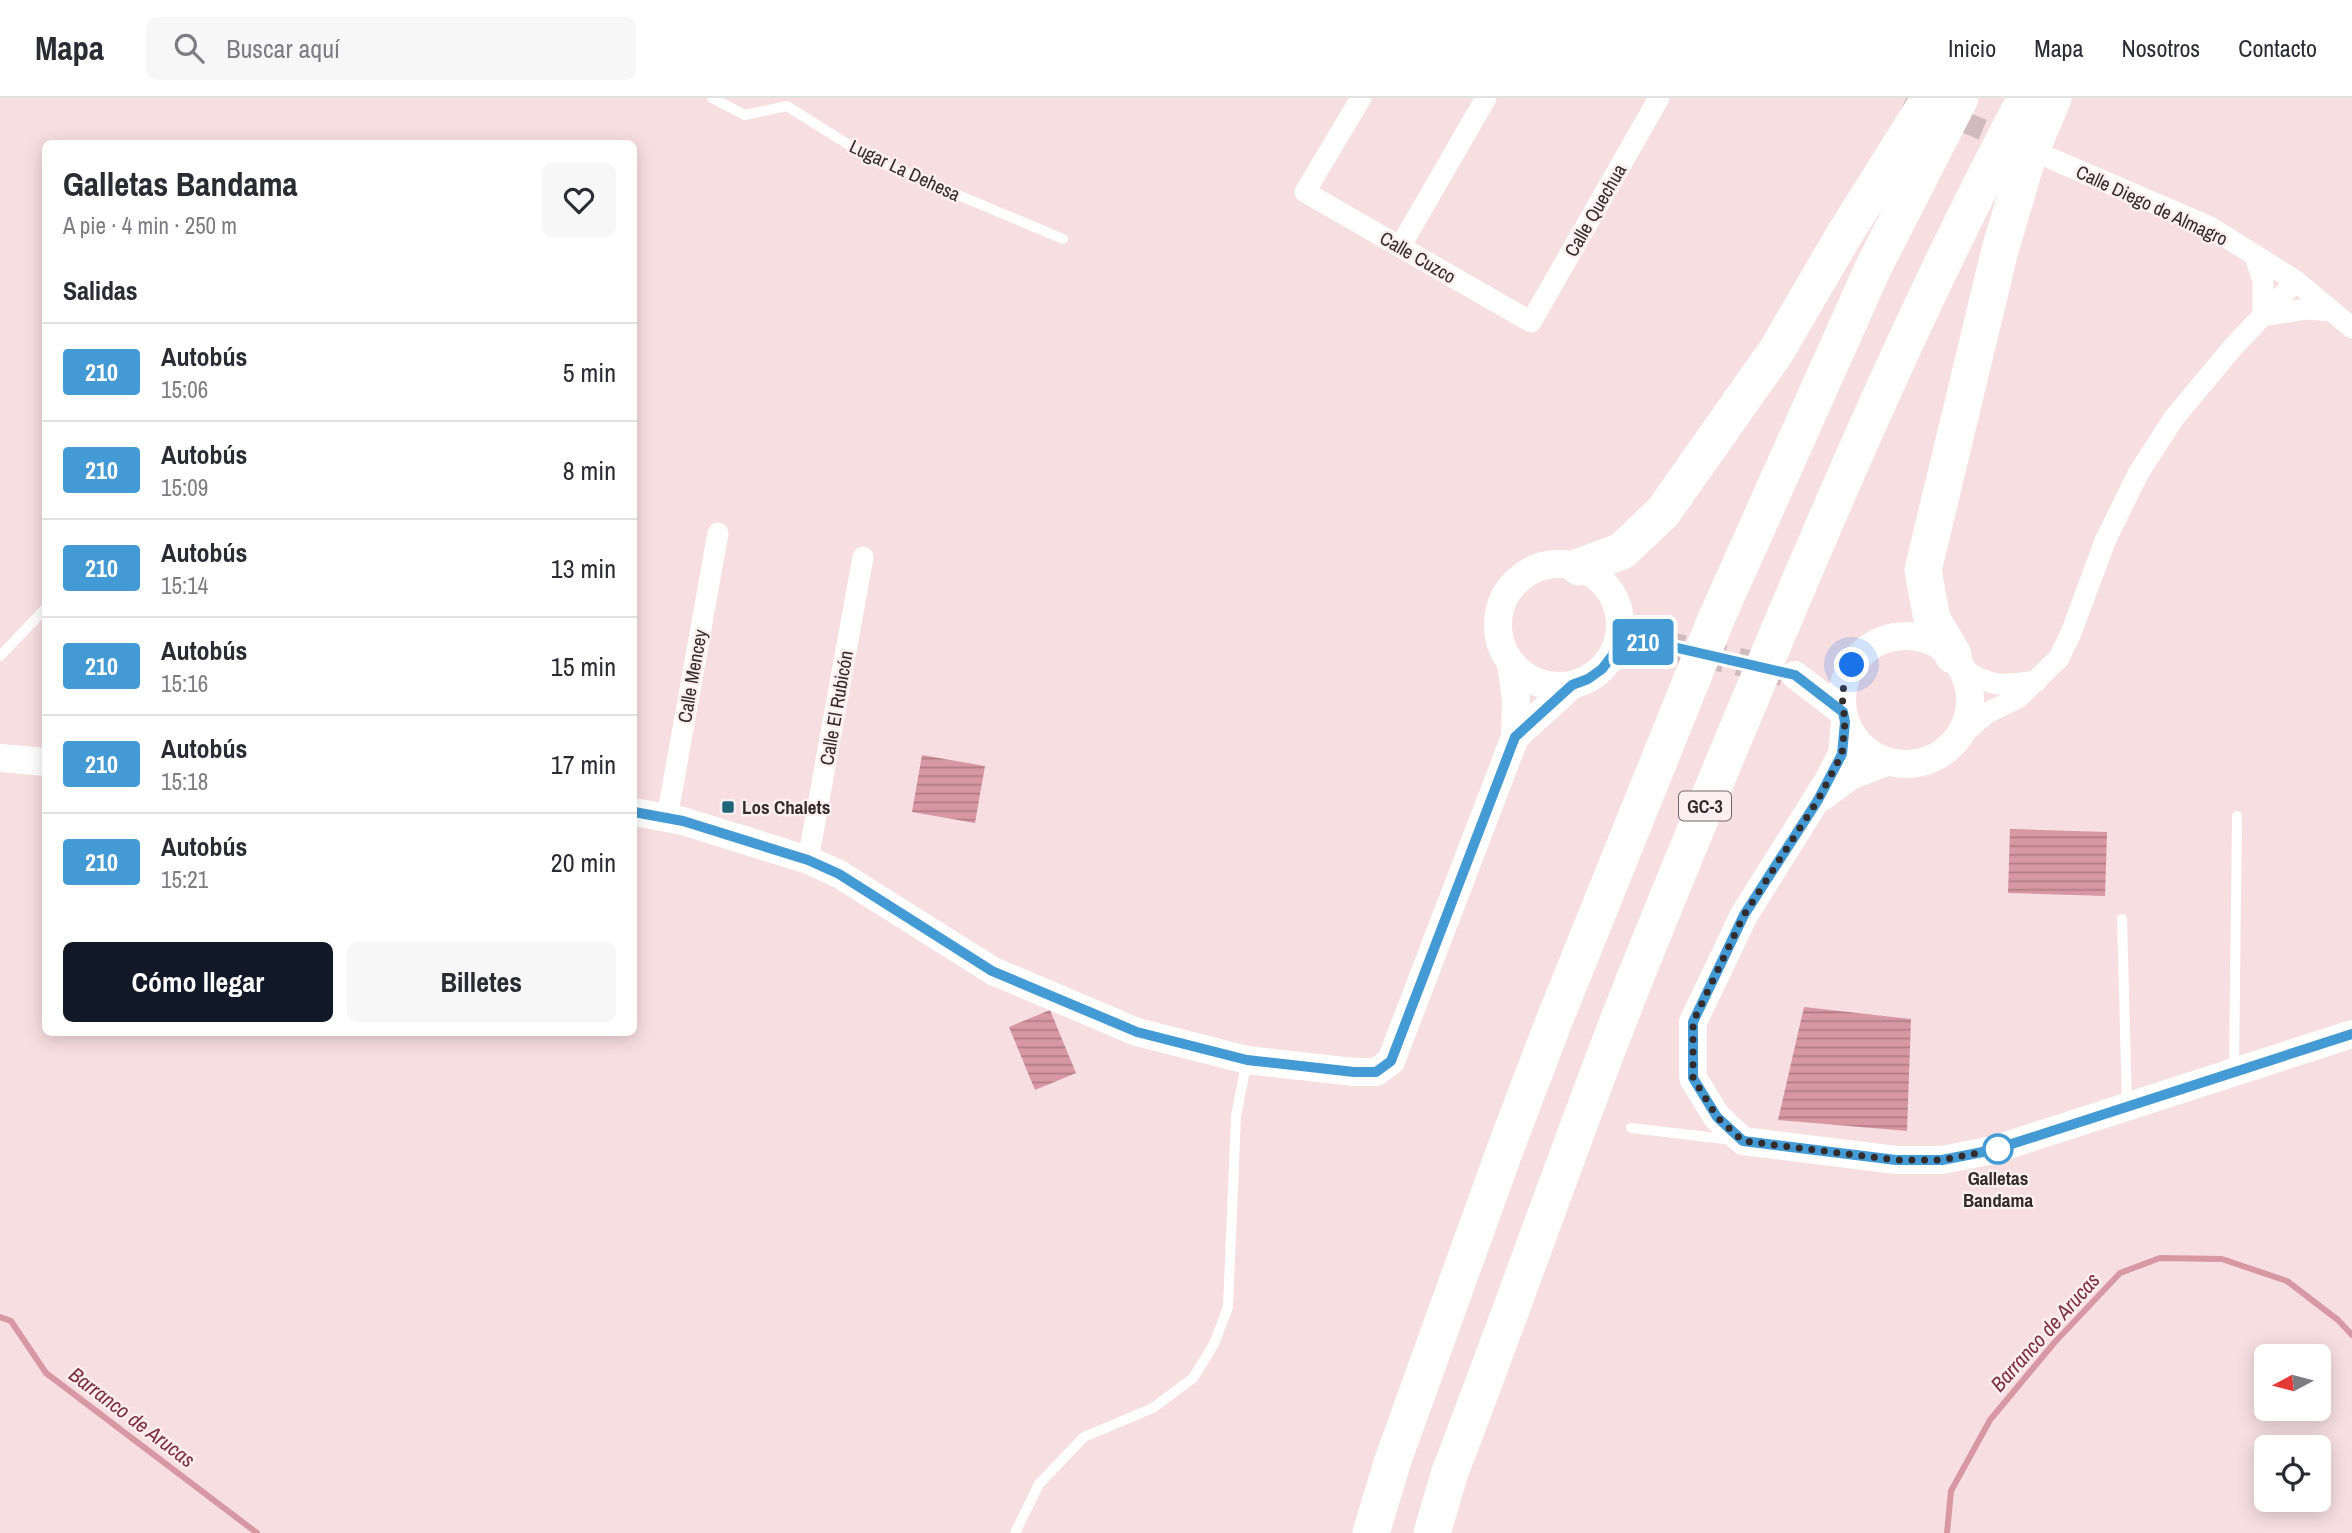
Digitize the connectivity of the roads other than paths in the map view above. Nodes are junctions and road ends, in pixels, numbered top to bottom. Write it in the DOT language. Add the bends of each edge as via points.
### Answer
graph roads {
  1 [pos="712,98"];
  2 [pos="1361,98"];
  3 [pos="1486,98"];
  4 [pos="1659,98"];
  5 [pos="1930,98"];
  6 [pos="1960,98"];
  7 [pos="2026,98"];
  8 [pos="2053,98"];
  9 [pos="2052,159"];
  10 [pos="1063,239"];
  11 [pos="1400,247"];
  12 [pos="2255,256"];
  13 [pos="2296,281"];
  14 [pos="2332,311"];
  15 [pos="2263,316"];
  16 [pos="1531,322"];
  17 [pos="2352,328"];
  18 [pos="718,533"];
  19 [pos="863,556"];
  20 [pos="1579,567"];
  21 [pos="42,612"];
  22 [pos="1619,640"];
  23 [pos="1656,643"];
  24 [pos="0,656"];
  25 [pos="1958,662"];
  26 [pos="1511,663"];
  27 [pos="1852,665"];
  28 [pos="2037,681"];
  29 [pos="1572,685"];
  30 [pos="1844,717"];
  31 [pos="1515,737"];
  32 [pos="1958,738"];
  33 [pos="0,758"];
  34 [pos="42,762"];
  35 [pos="1887,762"];
  36 [pos="1818,800"];
  37 [pos="637,813"];
  38 [pos="2237,816"];
  39 [pos="667,818"];
  40 [pos="808,860"];
  41 [pos="2122,919"];
  42 [pos="2352,1034"];
  43 [pos="1247,1060"];
  44 [pos="2234,1071"];
  45 [pos="2127,1107"];
  46 [pos="1631,1128"];
  47 [pos="1743,1141"];
  48 [pos="1015,1533"];
  49 [pos="1371,1533"];
  50 [pos="1432,1533"];
  1 -- 10 [label="lane, Lugar La Dehesa" via="746,115 788,106 868,157"];
  2 -- 11 [label="street, Calle Cuzco" via="1305,192"];
  3 -- 11 [label="street"];
  4 -- 16 [label="street, Calle Quechua"];
  5 -- 20 [label="highway" via="1777,350 1663,512 1622,551"];
  6 -- 49 [label="highway" via="1874,266 1712,630 1506,1147"];
  7 -- 50 [label="highway, GC-3" via="1903,344 1690,843 1612,1036 1450,1472"];
  8 -- 25 [label="highway" via="2026,162 2000,250 1923,570 1932,619"];
  9 -- 12 [label="street, Calle Diego de Almagro" via="2210,227"];
  11 -- 16 [label="street, Calle Cuzco"];
  12 -- 13 [label="street, Calle Diego de Almagro"];
  12 -- 15 [label="street" via="2263,281"];
  13 -- 14 [label="street, Calle Diego de Almagro"];
  13 -- 15 [label="street"];
  14 -- 15 [label="street" via="2306,309"];
  14 -- 17 [label="street, Calle Diego de Almagro"];
  15 -- 28 [label="street" via="2175,418 2139,472 2105,541 2059,658"];
  18 -- 39 [label="street, Calle Mencey"];
  19 -- 40 [label="street, Calle El Rubicón"];
  20 -- 22 [label="street" via="1595,575 1612,596 1620,621"];
  20 -- 26 [label="street" via="1540,567 1509,589 1498,626"];
  21 -- 24 [label="lane"];
  22 -- 23 [label="street"];
  22 -- 29 [label="street" via="1602,669"];
  25 -- 27 [label="street" via="1937,643 1900,635 1881,640"];
  25 -- 28 [label="street" via="1981,681 2006,685"];
  25 -- 32 [label="street" via="1969,686 1970,704"];
  26 -- 29 [label="street" via="1538,683"];
  26 -- 31 [label="street"];
  27 -- 30 [label="street" via="1843,688"];
  27 -- 30 [label="street" via="1795,675"];
  28 -- 32 [label="street"];
  29 -- 31 [label="street"];
  30 -- 35 [label="street" via="1855,739"];
  30 -- 36 [label="street" via="1842,754"];
  31 -- 43 [label="street" via="1391,1061 1376,1072 1354,1072"];
  32 -- 35 [label="street" via="1927,761"];
  33 -- 34 [label="street"];
  35 -- 36 [label="street" via="1850,776"];
  36 -- 47 [label="street" via="1744,915 1693,1022 1693,1078 1717,1117"];
  37 -- 39 [label="street"];
  38 -- 44 [label="lane"];
  39 -- 40 [label="street"];
  40 -- 43 [label="street" via="839,874 992,971 1137,1032"];
  41 -- 45 [label="lane"];
  42 -- 44 [label="street"];
  43 -- 48 [label="lane" via="1236,1116 1228,1307 1214,1345 1194,1378 1153,1408 1084,1437 1039,1484"];
  44 -- 45 [label="street"];
  45 -- 47 [label="street" via="1993,1150 1942,1160 1896,1160"];
  46 -- 47 [label="lane"];
}
